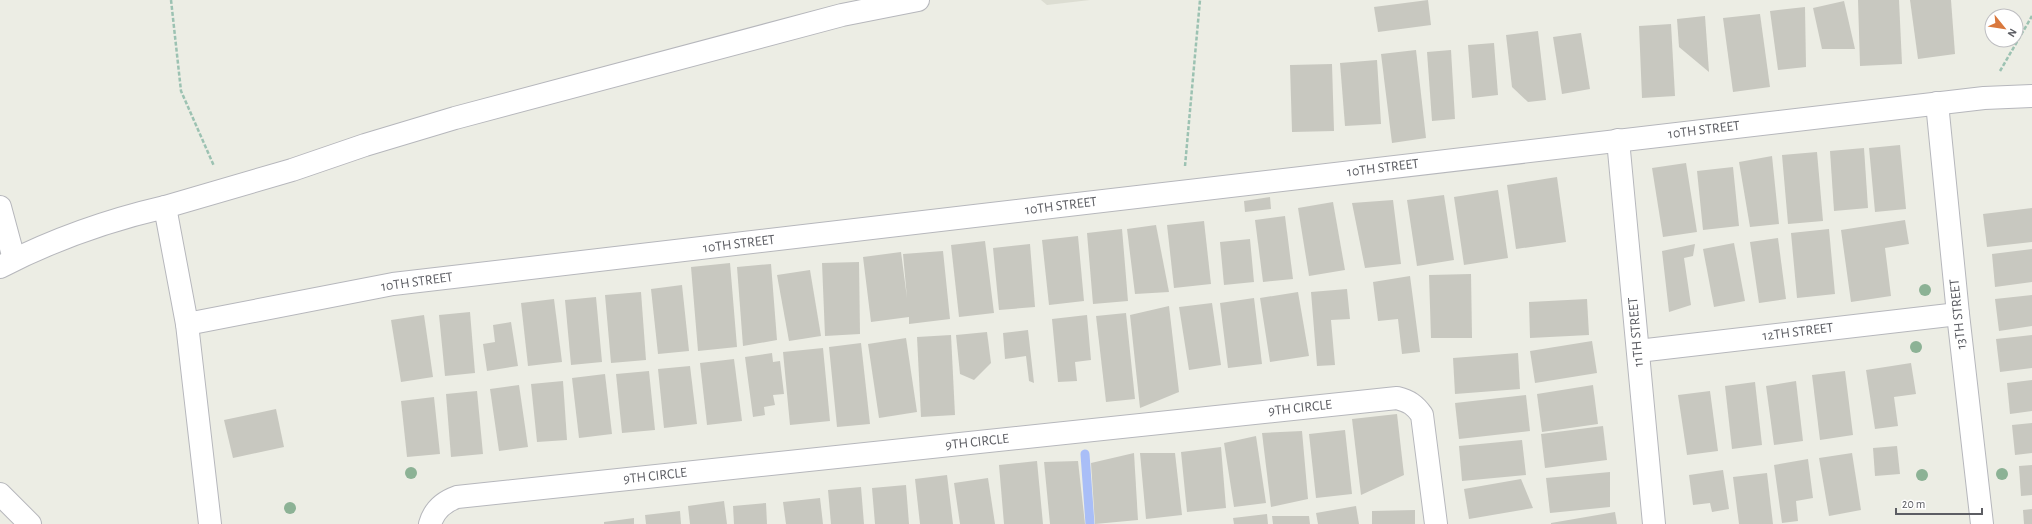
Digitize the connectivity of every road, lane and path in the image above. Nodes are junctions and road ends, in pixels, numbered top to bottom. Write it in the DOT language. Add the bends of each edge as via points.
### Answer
graph roads {
  1 [pos="171,0"];
  2 [pos="918,0"];
  3 [pos="1200,0"];
  4 [pos="2032,16"];
  5 [pos="2032,96"];
  6 [pos="1984,98"];
  7 [pos="1937,103"];
  8 [pos="1618,140"];
  9 [pos="216,192"];
  10 [pos="1182,192"];
  11 [pos="0,207"];
  12 [pos="165,207"];
  13 [pos="7,263"];
  14 [pos="1958,314"];
  15 [pos="187,324"];
  16 [pos="1638,350"];
  17 [pos="0,494"];
  18 [pos="30,524"];
  19 [pos="210,524"];
  20 [pos="430,524"];
  21 [pos="1436,524"];
  22 [pos="1654,524"];
  23 [pos="1982,524"];
  1 -- 9 [label="path" via="181,91 214,162"];
  2 -- 9 [label="street" via="842,15 455,118"];
  3 -- 10 [label="path"];
  4 -- 6 [label="path"];
  5 -- 6 [label="street, 10TH STREET"];
  6 -- 7 [label="street, 10TH STREET"];
  7 -- 8 [label="street, 10TH STREET"];
  7 -- 14 [label="street, 13TH STREET"];
  8 -- 10 [label="street, 10TH STREET"];
  8 -- 16 [label="street, 11TH STREET"];
  9 -- 12 [label="street"];
  10 -- 15 [label="street, 10TH STREET" via="392,284"];
  11 -- 13 [label="street"];
  12 -- 13 [label="street" via="125,217"];
  12 -- 15 [label="street"];
  14 -- 16 [label="street, 12TH STREET"];
  14 -- 23 [label="street, 13TH STREET"];
  15 -- 19 [label="street"];
  16 -- 22 [label="street, 11TH STREET"];
  17 -- 18 [label="street"];
  20 -- 21 [label="street, 9TH CIRCLE" via="432,516 441,505 457,497 1398,398 1413,404 1422,415"];
}
